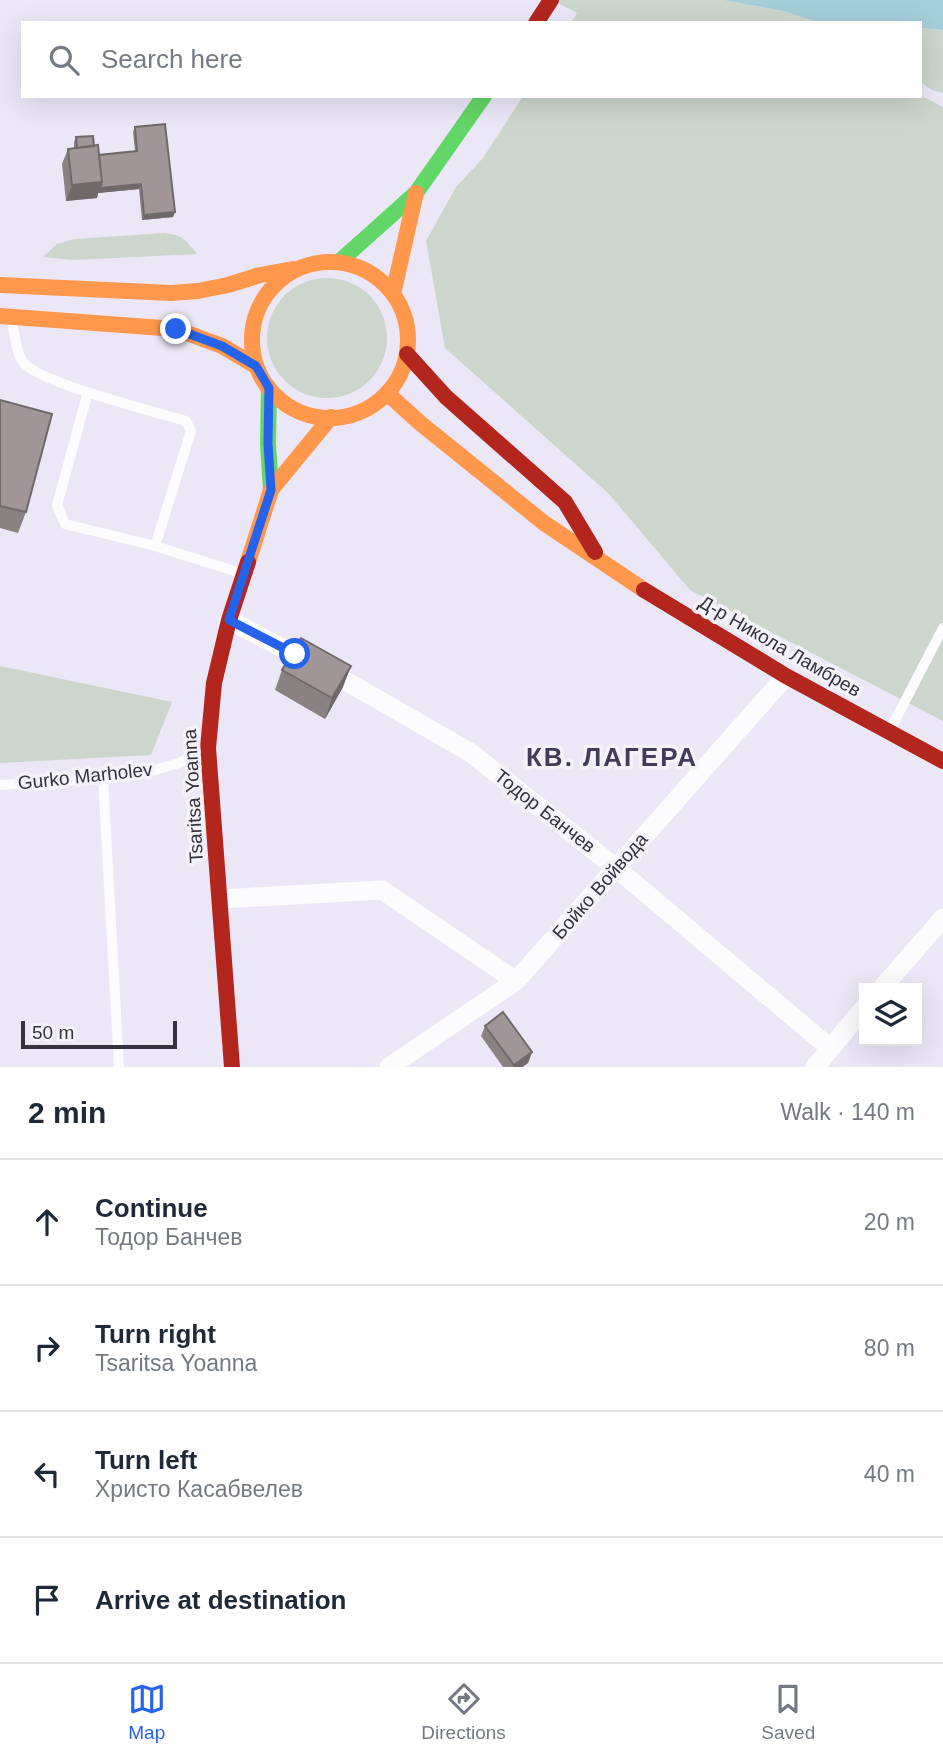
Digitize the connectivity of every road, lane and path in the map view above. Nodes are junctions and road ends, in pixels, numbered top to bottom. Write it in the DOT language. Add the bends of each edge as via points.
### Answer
graph roads {
  1 [pos="551,0"];
  2 [pos="537,21"];
  3 [pos="483,98"];
  4 [pos="416,194"];
  5 [pos="339,262"];
  6 [pos="302,267"];
  7 [pos="393,293"];
  8 [pos="9,300"];
  9 [pos="407,354"];
  10 [pos="256,366"];
  11 [pos="269,388"];
  12 [pos="89,392"];
  13 [pos="387,393"];
  14 [pos="331,417"];
  15 [pos="271,490"];
  16 [pos="155,547"];
  17 [pos="600,560"];
  18 [pos="243,574"];
  19 [pos="229,620"];
  20 [pos="943,628"];
  21 [pos="786,676"];
  22 [pos="889,732"];
  23 [pos="208,748"];
  24 [pos="943,761"];
  25 [pos="103,778"];
  26 [pos="0,785"];
  27 [pos="616,868"];
  28 [pos="220,899"];
  29 [pos="943,918"];
  30 [pos="516,981"];
  31 [pos="886,983"];
  32 [pos="859,1014"];
  33 [pos="830,1048"];
  34 [pos="119,1067"];
  35 [pos="232,1067"];
  36 [pos="389,1067"];
  37 [pos="815,1067"];
  1 -- 2 [label="main road"];
  3 -- 4 [label="main road"];
  4 -- 5 [label="main road"];
  4 -- 7 [label="main road"];
  5 -- 6 [label="main road"];
  5 -- 7 [label="main road" via="369,272"];
  6 -- 8 [label="main road" via="198,292"];
  6 -- 10 [label="main road" via="275,285 261,302 252,334"];
  7 -- 9 [label="main road" via="405,316"];
  8 -- 10 [label="main road" via="176,329 222,346"];
  8 -- 12 [label="lane" via="23,362 38,373"];
  9 -- 13 [label="main road"];
  9 -- 17 [label="main road, Д-р Никола Ламбрев" via="446,397 565,502"];
  10 -- 11 [label="main road"];
  11 -- 14 [label="main road" via="297,410"];
  11 -- 15 [label="main road, Tsaritsa Yoanna"];
  12 -- 16 [label="lane" via="57,505 65,524"];
  12 -- 16 [label="lane" via="186,421 191,431"];
  13 -- 14 [label="main road" via="356,413"];
  13 -- 17 [label="main road, Д-р Никола Ламбрев" via="544,523"];
  14 -- 15 [label="main road, Tsaritsa Yoanna"];
  15 -- 18 [label="main road, Tsaritsa Yoanna"];
  16 -- 18 [label="lane"];
  17 -- 21 [label="main road, Д-р Никола Ламбрев"];
  18 -- 19 [label="main road, Tsaritsa Yoanna"];
  19 -- 23 [label="main road, Tsaritsa Yoanna" via="215,683"];
  19 -- 27 [label="street, Тодор Банчев" via="471,753"];
  20 -- 22 [label="lane"];
  21 -- 22 [label="main road, Д-р Никола Ламбрев"];
  21 -- 27 [label="street, Бойко Войвода"];
  22 -- 24 [label="main road, Д-р Никола Ламбрев"];
  23 -- 25 [label="lane, Gurko Marholev" via="179,764"];
  23 -- 28 [label="main road, Tsaritsa Yoanna"];
  25 -- 26 [label="lane, Gurko Marholev"];
  25 -- 34 [label="lane"];
  27 -- 30 [label="street, Бойко Войвода"];
  27 -- 33 [label="street, Тодор Банчев"];
  28 -- 30 [label="street" via="382,890"];
  28 -- 35 [label="main road, Tsaritsa Yoanna"];
  29 -- 31 [label="street"];
  30 -- 36 [label="street, Бойко Войвода"];
  32 -- 33 [label="street"];
  33 -- 37 [label="street"];
}
